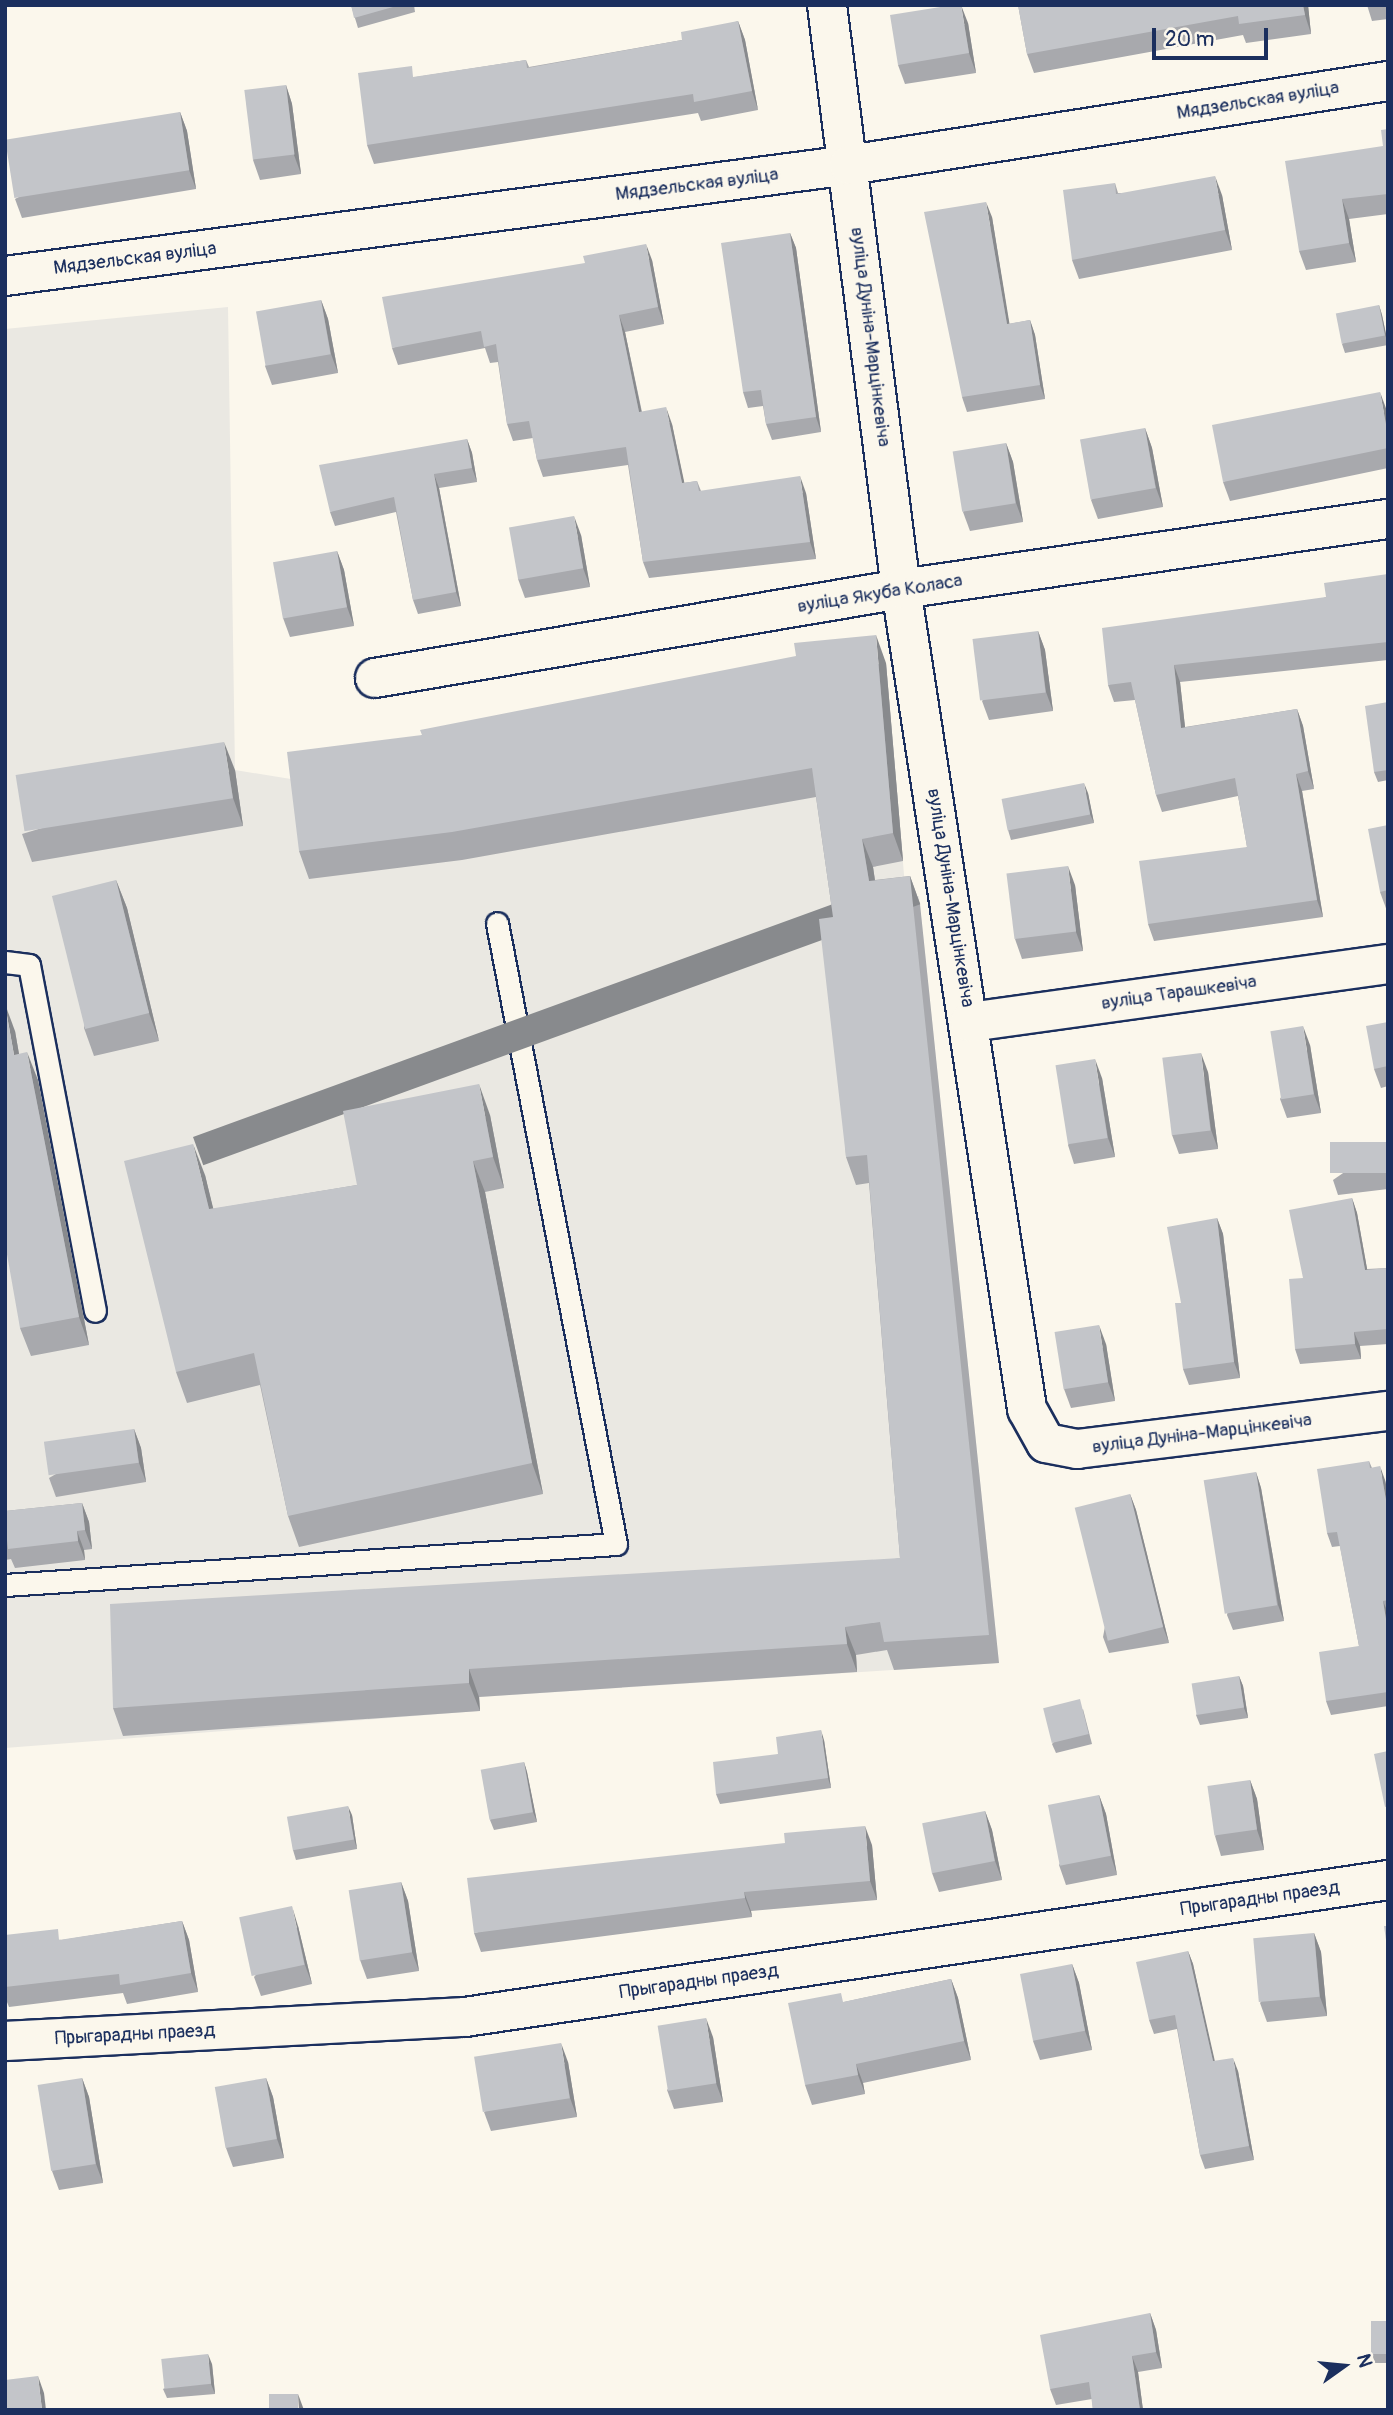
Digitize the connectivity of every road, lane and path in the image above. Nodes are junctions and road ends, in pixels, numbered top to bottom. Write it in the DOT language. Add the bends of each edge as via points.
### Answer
graph roads {
  1 [pos="827,5"];
  2 [pos="1388,81"];
  3 [pos="849,165"];
  4 [pos="5,276"];
  5 [pos="1388,519"];
  6 [pos="901,589"];
  7 [pos="375,678"];
  8 [pos="497,923"];
  9 [pos="5,961"];
  10 [pos="1388,964"];
  11 [pos="970,1022"];
  12 [pos="95,1311"];
  13 [pos="1388,1411"];
  14 [pos="5,1585"];
  15 [pos="1388,1880"];
  16 [pos="5,2041"];
  1 -- 3 [label="street, вуліца Дуніна-Марцінкевіча"];
  2 -- 3 [label="street, Мядзельская вуліца"];
  3 -- 4 [label="street, Мядзельская вуліца"];
  3 -- 6 [label="street, вуліца Дуніна-Марцінкевіча"];
  5 -- 6 [label="street, вуліца Якуба Коласа"];
  6 -- 7 [label="street, вуліца Якуба Коласа"];
  6 -- 11 [label="street, вуліца Дуніна-Марцінкевіча"];
  8 -- 14 [label="lane" via="616,1544"];
  9 -- 12 [label="lane" via="29,965"];
  10 -- 11 [label="street, вуліца Тарашкевіча"];
  11 -- 13 [label="street, вуліца Дуніна-Марцінкевіча" via="1027,1409 1046,1443 1077,1450"];
  15 -- 16 [label="street, Прыгарадны праезд" via="465,2017"];
}
